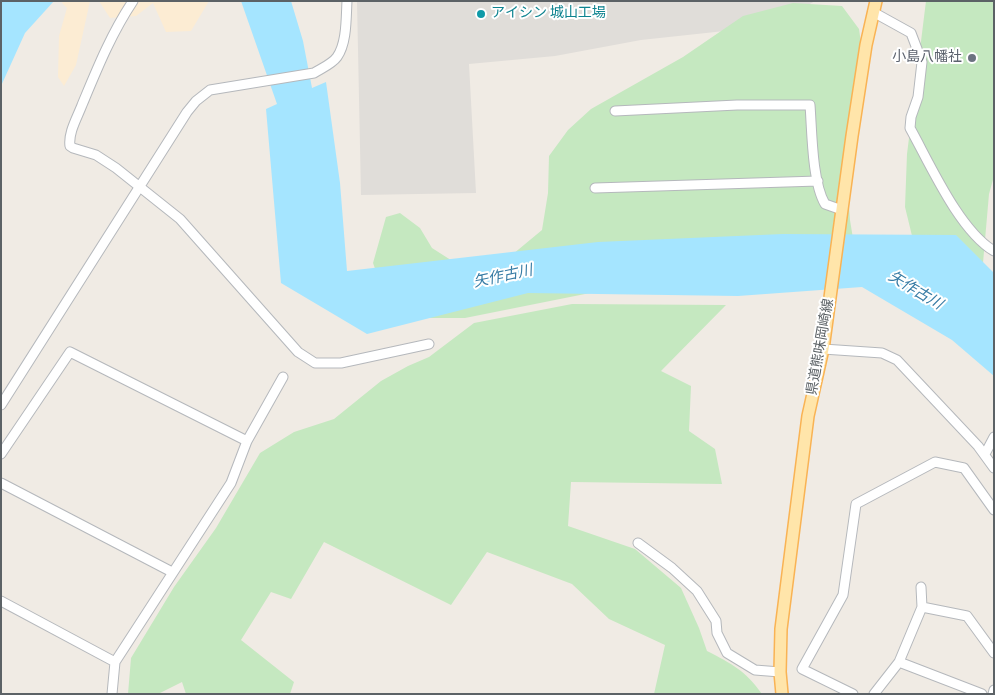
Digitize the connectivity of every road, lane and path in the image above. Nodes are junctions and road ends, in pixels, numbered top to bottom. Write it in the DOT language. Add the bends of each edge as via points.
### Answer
graph roads {
  1 [pos="133,1"];
  2 [pos="347,1"];
  3 [pos="875,6"];
  4 [pos="615,112"];
  5 [pos="818,181"];
  6 [pos="139,187"];
  7 [pos="595,188"];
  8 [pos="842,210"];
  9 [pos="994,252"];
  10 [pos="429,344"];
  11 [pos="823,349"];
  12 [pos="284,377"];
  13 [pos="1,405"];
  14 [pos="994,437"];
  15 [pos="247,441"];
  16 [pos="1,454"];
  17 [pos="985,454"];
  18 [pos="994,468"];
  19 [pos="1,483"];
  20 [pos="994,510"];
  21 [pos="638,543"];
  22 [pos="172,572"];
  23 [pos="921,587"];
  24 [pos="1,601"];
  25 [pos="922,607"];
  26 [pos="994,652"];
  27 [pos="115,662"];
  28 [pos="899,662"];
  29 [pos="780,672"];
  30 [pos="112,694"];
  31 [pos="782,694"];
  32 [pos="853,694"];
  33 [pos="874,694"];
  34 [pos="982,694"];
  1 -- 6 [label="street" via="101,59 69,142 72,148 96,154"];
  2 -- 6 [label="street" via="343,42 338,56 314,73 210,90 187,112"];
  3 -- 8 [label="main road, 県道熊味岡崎線" via="866,45"];
  3 -- 9 [label="street" via="910,33 922,62 910,128 955,211 976,237"];
  4 -- 5 [label="street" via="737,105 810,105"];
  5 -- 7 [label="street"];
  5 -- 8 [label="street" via="825,204"];
  6 -- 10 [label="street" via="180,219 298,352 315,363 341,363"];
  6 -- 13 [label="street"];
  8 -- 11 [label="main road, 県道熊味岡崎線"];
  11 -- 17 [label="street" via="882,352 897,360"];
  11 -- 29 [label="main road, 県道熊味岡崎線" via="808,416 780,629"];
  12 -- 15 [label="street"];
  14 -- 17 [label="street"];
  15 -- 16 [label="street" via="70,352"];
  15 -- 22 [label="street" via="232,483"];
  17 -- 18 [label="street"];
  19 -- 22 [label="street"];
  20 -- 32 [label="street" via="964,468 935,462 856,504 843,595 802,669"];
  21 -- 29 [label="street" via="698,591 716,620 716,633 727,653 755,670"];
  22 -- 27 [label="street"];
  23 -- 25 [label="street"];
  24 -- 27 [label="street"];
  25 -- 26 [label="street" via="967,616"];
  25 -- 28 [label="street"];
  27 -- 30 [label="street"];
  28 -- 33 [label="street"];
  28 -- 34 [label="street"];
  29 -- 31 [label="main road, 県道熊味岡崎線"];
}
